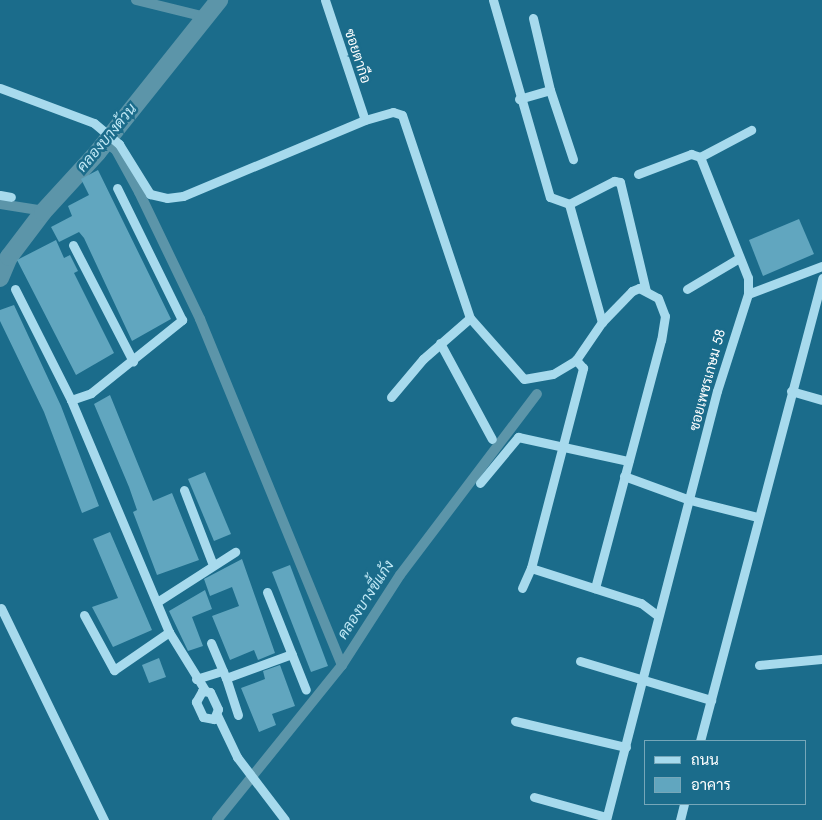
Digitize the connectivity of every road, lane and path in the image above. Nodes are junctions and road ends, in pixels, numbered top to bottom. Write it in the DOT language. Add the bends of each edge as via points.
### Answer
graph roads {
  1 [pos="325,0"];
  2 [pos="493,0"];
  3 [pos="533,18"];
  4 [pos="0,88"];
  5 [pos="550,90"];
  6 [pos="519,99"];
  7 [pos="365,120"];
  8 [pos="750,130"];
  9 [pos="700,157"];
  10 [pos="573,159"];
  11 [pos="638,174"];
  12 [pos="117,188"];
  13 [pos="0,195"];
  14 [pos="12,197"];
  15 [pos="569,204"];
  16 [pos="73,245"];
  17 [pos="740,258"];
  18 [pos="822,266"];
  19 [pos="822,278"];
  20 [pos="15,289"];
  21 [pos="687,289"];
  22 [pos="646,291"];
  23 [pos="748,294"];
  24 [pos="470,318"];
  25 [pos="602,322"];
  26 [pos="440,343"];
  27 [pos="576,360"];
  28 [pos="133,361"];
  29 [pos="791,391"];
  30 [pos="391,397"];
  31 [pos="71,400"];
  32 [pos="822,400"];
  33 [pos="492,439"];
  34 [pos="561,445"];
  35 [pos="628,461"];
  36 [pos="624,476"];
  37 [pos="480,483"];
  38 [pos="184,490"];
  39 [pos="690,500"];
  40 [pos="757,517"];
  41 [pos="235,552"];
  42 [pos="212,565"];
  43 [pos="532,568"];
  44 [pos="522,588"];
  45 [pos="595,588"];
  46 [pos="267,592"];
  47 [pos="157,602"];
  48 [pos="1,608"];
  49 [pos="84,614"];
  50 [pos="658,616"];
  51 [pos="169,632"];
  52 [pos="211,643"];
  53 [pos="292,654"];
  54 [pos="822,659"];
  55 [pos="580,661"];
  56 [pos="759,665"];
  57 [pos="225,675"];
  58 [pos="645,679"];
  59 [pos="198,681"];
  60 [pos="306,690"];
  61 [pos="201,692"];
  62 [pos="711,700"];
  63 [pos="218,715"];
  64 [pos="238,715"];
  65 [pos="208,720"];
  66 [pos="515,721"];
  67 [pos="219,727"];
  68 [pos="700,740"];
  69 [pos="626,747"];
  70 [pos="534,797"];
  71 [pos="684,805"];
  72 [pos="606,819"];
  73 [pos="104,820"];
  74 [pos="285,820"];
  75 [pos="680,820"];
  1 -- 7 [label="street, ซอยตากือ"];
  2 -- 6 [label="street"];
  3 -- 5 [label="street"];
  4 -- 7 [label="street" via="94,123 119,144 145,189 167,198 183,196"];
  5 -- 6 [label="street"];
  5 -- 10 [label="street"];
  6 -- 15 [label="street" via="550,197"];
  7 -- 24 [label="street" via="393,112 408,122"];
  8 -- 9 [label="street"];
  9 -- 11 [label="street" via="691,154"];
  9 -- 17 [label="street, ซอยเพชรเกษม 58"];
  12 -- 28 [label="street" via="182,320"];
  13 -- 14 [label="street"];
  15 -- 22 [label="street" via="614,181 620,182"];
  15 -- 25 [label="street"];
  16 -- 28 [label="street"];
  17 -- 21 [label="street"];
  17 -- 23 [label="street, ซอยเพชรเกษม 58" via="748,278"];
  18 -- 23 [label="street"];
  19 -- 29 [label="street"];
  20 -- 31 [label="street"];
  22 -- 25 [label="street" via="632,291"];
  22 -- 35 [label="street" via="658,298 665,316"];
  23 -- 39 [label="street, ซอยเพชรเกษม 58" via="717,391"];
  24 -- 26 [label="street"];
  24 -- 27 [label="street" via="524,379 553,374"];
  25 -- 27 [label="street"];
  26 -- 30 [label="street"];
  26 -- 33 [label="street"];
  27 -- 34 [label="street" via="583,368"];
  28 -- 31 [label="street" via="91,392"];
  29 -- 32 [label="street"];
  29 -- 40 [label="street"];
  31 -- 47 [label="street"];
  34 -- 35 [label="street"];
  34 -- 37 [label="street" via="518,436"];
  34 -- 43 [label="street"];
  35 -- 36 [label="street"];
  36 -- 39 [label="street"];
  36 -- 45 [label="street"];
  38 -- 42 [label="street"];
  39 -- 40 [label="street"];
  39 -- 50 [label="street, ซอยเพชรเกษม 58"];
  40 -- 62 [label="street"];
  41 -- 42 [label="street"];
  42 -- 47 [label="street"];
  43 -- 44 [label="street"];
  43 -- 45 [label="street"];
  45 -- 50 [label="street" via="641,603"];
  46 -- 53 [label="street"];
  47 -- 51 [label="street"];
  48 -- 73 [label="street"];
  49 -- 51 [label="street" via="114,670"];
  50 -- 58 [label="street, ซอยเพชรเกษม 58"];
  51 -- 59 [label="street"];
  52 -- 57 [label="street"];
  53 -- 57 [label="street"];
  53 -- 60 [label="street"];
  54 -- 56 [label="street"];
  55 -- 58 [label="street"];
  57 -- 59 [label="street"];
  57 -- 64 [label="street"];
  58 -- 62 [label="street"];
  58 -- 69 [label="street, ซอยเพชรเกษม 58"];
  59 -- 61 [label="street"];
  61 -- 63 [label="street" via="212,694"];
  61 -- 65 [label="street" via="196,702"];
  62 -- 68 [label="street"];
  63 -- 65 [label="street"];
  63 -- 67 [label="street"];
  65 -- 67 [label="street"];
  66 -- 69 [label="street"];
  67 -- 74 [label="street" via="237,757"];
  69 -- 72 [label="street, ซอยเพชรเกษม 58"];
  70 -- 72 [label="street"];
  71 -- 75 [label="street"];
}
